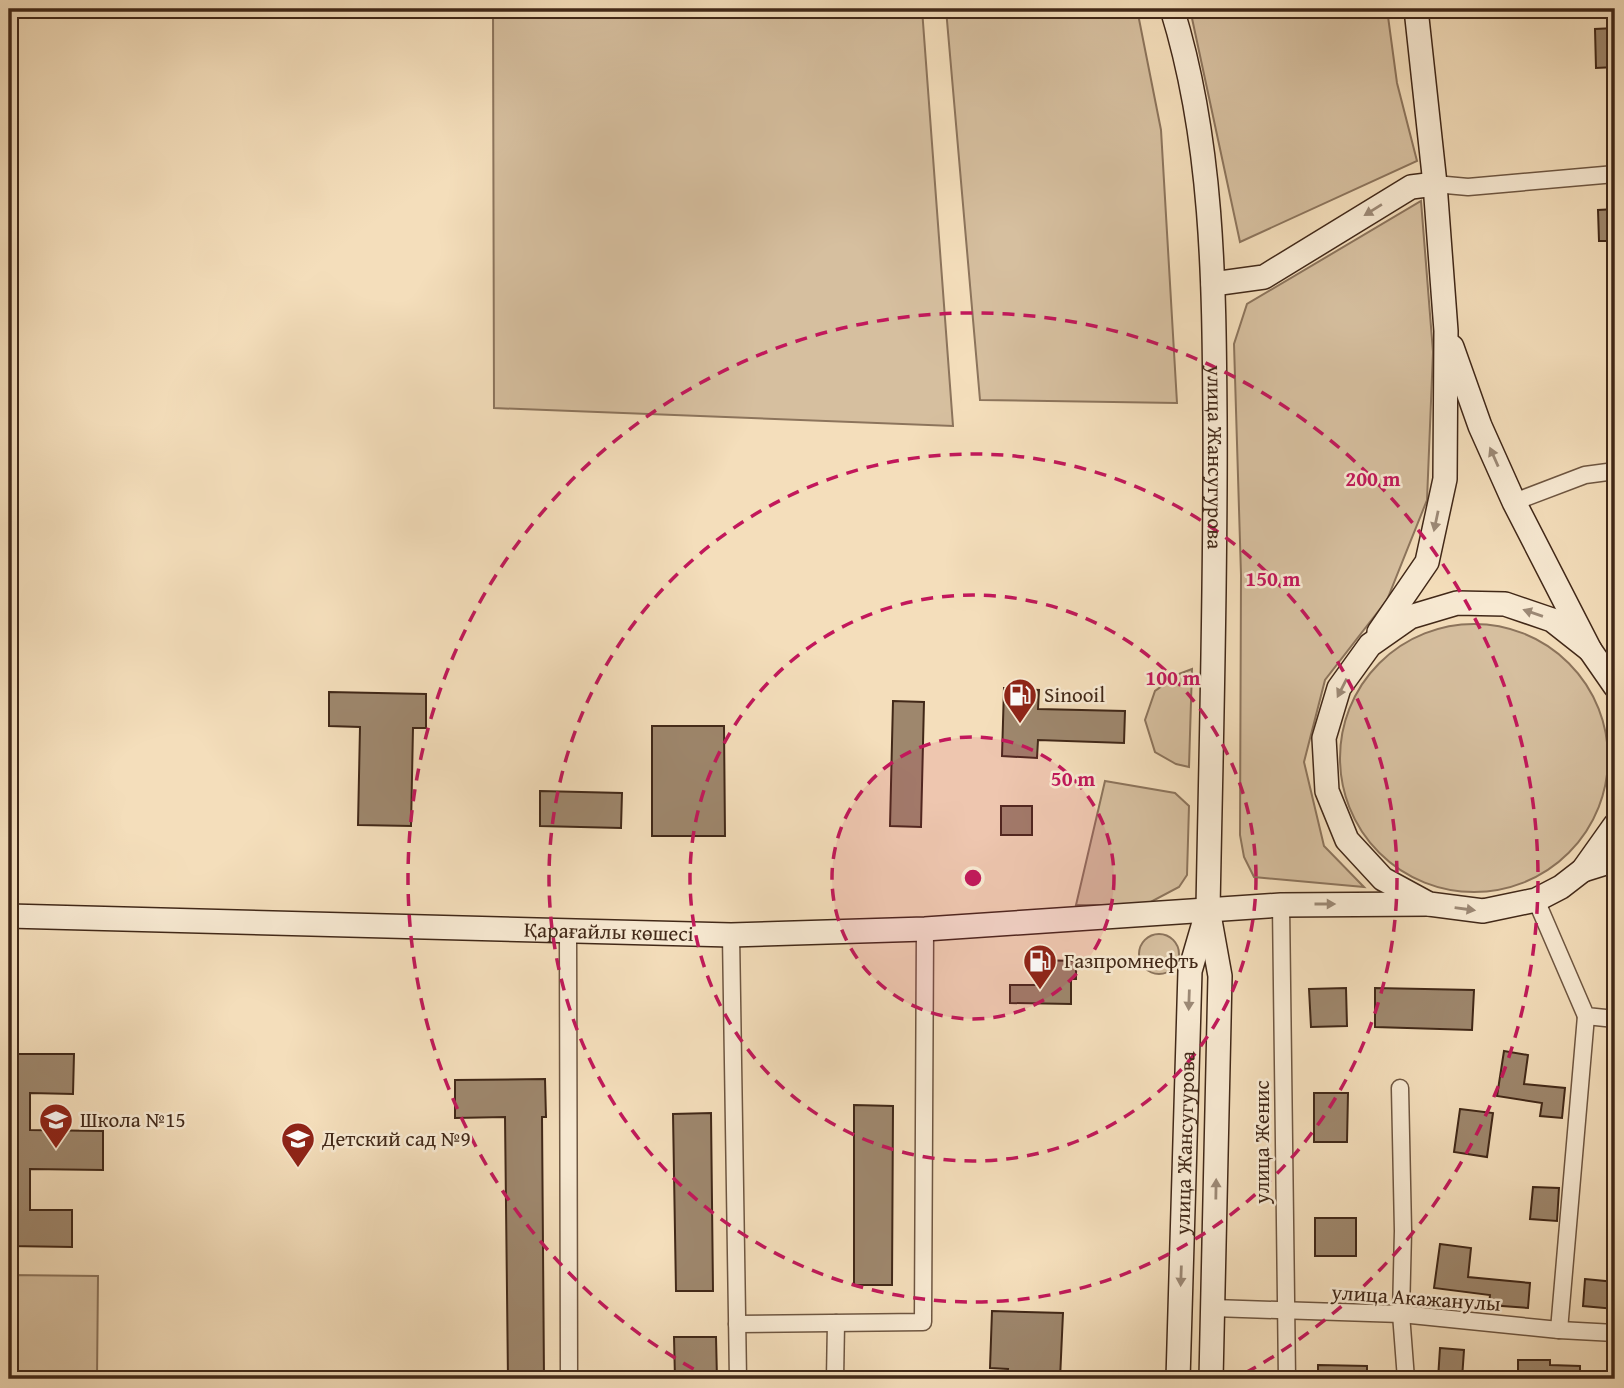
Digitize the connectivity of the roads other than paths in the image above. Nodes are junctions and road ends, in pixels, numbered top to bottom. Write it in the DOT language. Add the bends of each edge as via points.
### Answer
graph roads {
  1 [pos="1172,9"];
  2 [pos="1416,9"];
  3 [pos="1615,174"];
  4 [pos="1434,184"];
  5 [pos="1213,284"];
  6 [pos="1446,331"];
  7 [pos="1615,471"];
  8 [pos="1514,502"];
  9 [pos="1370,645"];
  10 [pos="1590,650"];
  11 [pos="1615,686"];
  12 [pos="1615,825"];
  13 [pos="1615,860"];
  14 [pos="1583,870"];
  15 [pos="1536,900"];
  16 [pos="1430,904"];
  17 [pos="1281,905"];
  18 [pos="1208,909"];
  19 [pos="9,916"];
  20 [pos="925,929"];
  21 [pos="568,930"];
  22 [pos="731,935"];
  23 [pos="1586,1016"];
  24 [pos="1615,1019"];
  25 [pos="1400,1088"];
  26 [pos="1284,1312"];
  27 [pos="1401,1314"];
  28 [pos="1213,1317"];
  29 [pos="836,1323"];
  30 [pos="737,1324"];
  31 [pos="1180,1324"];
  32 [pos="1559,1330"];
  33 [pos="1615,1333"];
  34 [pos="569,1379"];
  35 [pos="738,1379"];
  36 [pos="835,1379"];
  37 [pos="1178,1379"];
  38 [pos="1212,1379"];
  39 [pos="1287,1379"];
  40 [pos="1406,1379"];
  1 -- 5 [label="main road, улица Жансугурова" via="1204,152"];
  2 -- 4 [label="main road"];
  3 -- 4 [label="street" via="1468,187"];
  4 -- 5 [label="main road, one-way" via="1411,187 1264,277"];
  4 -- 6 [label="main road"];
  5 -- 18 [label="main road, улица Жансугурова" via="1215,480"];
  8 -- 6 [label="main road, one-way" via="1480,426"];
  6 -- 9 [label="main road, one-way" via="1445,479 1427,562"];
  7 -- 8 [label="street" via="1585,475"];
  8 -- 10 [label="main road"];
  10 -- 9 [label="main road, one-way" via="1552,620 1505,604 1445,606 1410,617"];
  9 -- 16 [label="main road, one-way" via="1339,688 1324,738 1327,791 1347,840 1383,879"];
  10 -- 11 [label="main road"];
  12 -- 14 [label="main road"];
  13 -- 14 [label="main road"];
  14 -- 15 [label="main road"];
  16 -- 15 [label="main road, one-way" via="1483,911"];
  15 -- 23 [label="street"];
  17 -- 16 [label="main road, Қарағайлы көшесі, one-way"];
  17 -- 18 [label="main road, Қарағайлы көшесі"];
  17 -- 26 [label="street, улица Женис"];
  18 -- 20 [label="main road, Қарағайлы көшесі"];
  28 -- 18 [label="main road, улица Жансугурова, one-way" via="1220,976"];
  18 -- 31 [label="main road, улица Жансугурова, one-way" via="1190,971"];
  19 -- 21 [label="main road, Қарағайлы көшесі"];
  20 -- 22 [label="main road, Қарағайлы көшесі"];
  20 -- 29 [label="street" via="923,1322"];
  21 -- 22 [label="main road, Қарағайлы көшесі"];
  21 -- 34 [label="street"];
  22 -- 30 [label="street"];
  23 -- 24 [label="street"];
  23 -- 32 [label="street"];
  25 -- 27 [label="street"];
  26 -- 27 [label="street, улица Акажанулы"];
  26 -- 28 [label="street, улица Акажанулы"];
  26 -- 39 [label="street, улица Женис"];
  27 -- 32 [label="street, улица Акажанулы"];
  27 -- 40 [label="street"];
  28 -- 31 [label="main road"];
  28 -- 38 [label="main road, улица Жансугурова"];
  29 -- 30 [label="street"];
  29 -- 36 [label="street"];
  30 -- 35 [label="street"];
  31 -- 37 [label="main road, улица Жансугурова"];
  32 -- 33 [label="street, улица Акажанулы"];
}
